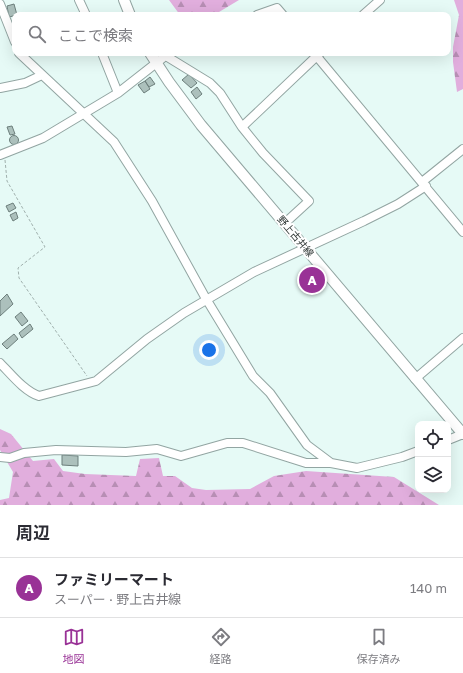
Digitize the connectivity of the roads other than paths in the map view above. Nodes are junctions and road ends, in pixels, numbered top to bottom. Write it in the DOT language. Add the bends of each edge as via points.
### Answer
graph roads {
  1 [pos="80,0"];
  2 [pos="124,0"];
  3 [pos="380,0"];
  4 [pos="0,4"];
  5 [pos="85,12"];
  6 [pos="129,12"];
  7 [pos="265,12"];
  8 [pos="280,12"];
  9 [pos="366,12"];
  10 [pos="12,34"];
  11 [pos="22,56"];
  12 [pos="103,56"];
  13 [pos="152,56"];
  14 [pos="165,56"];
  15 [pos="170,56"];
  16 [pos="315,56"];
  17 [pos="319,56"];
  18 [pos="156,64"];
  19 [pos="42,75"];
  20 [pos="0,88"];
  21 [pos="118,93"];
  22 [pos="84,113"];
  23 [pos="242,127"];
  24 [pos="463,149"];
  25 [pos="2,154"];
  26 [pos="424,184"];
  27 [pos="285,223"];
  28 [pos="463,232"];
  29 [pos="306,248"];
  30 [pos="207,300"];
  31 [pos="463,338"];
  32 [pos="0,363"];
  33 [pos="415,379"];
  34 [pos="463,434"];
  35 [pos="451,439"];
  36 [pos="415,452"];
  37 [pos="0,457"];
  38 [pos="331,463"];
  1 -- 5 [label="street"];
  2 -- 6 [label="main road"];
  3 -- 9 [label="street"];
  4 -- 10 [label="street"];
  7 -- 8 [label="street" via="277,8"];
  11 -- 19 [label="street"];
  12 -- 21 [label="street"];
  13 -- 18 [label="main road, 野上古井線"];
  14 -- 18 [label="street"];
  15 -- 23 [label="street" via="210,83 220,93"];
  16 -- 23 [label="street"];
  17 -- 26 [label="street"];
  18 -- 21 [label="street"];
  18 -- 27 [label="main road, 野上古井線" via="201,125"];
  19 -- 20 [label="street" via="25,83"];
  19 -- 22 [label="street"];
  21 -- 22 [label="street"];
  22 -- 25 [label="street" via="43,138"];
  22 -- 30 [label="street" via="114,142 130,166"];
  23 -- 27 [label="street" via="309,201"];
  24 -- 26 [label="street"];
  26 -- 28 [label="street"];
  26 -- 29 [label="street" via="398,204"];
  27 -- 29 [label="main road, 野上古井線"];
  29 -- 30 [label="street" via="254,272"];
  29 -- 33 [label="main road, 野上古井線"];
  30 -- 32 [label="street" via="147,339 96,381 38,396 25,388"];
  30 -- 38 [label="street" via="253,376 270,393 307,445"];
  31 -- 33 [label="street"];
  33 -- 34 [label="main road, 野上古井線"];
  34 -- 35 [label="street"];
  36 -- 38 [label="street" via="358,468"];
  37 -- 38 [label="street" via="10,458 24,453 56,450 126,452 157,449 181,456 227,442 243,443 306,463"];
}
